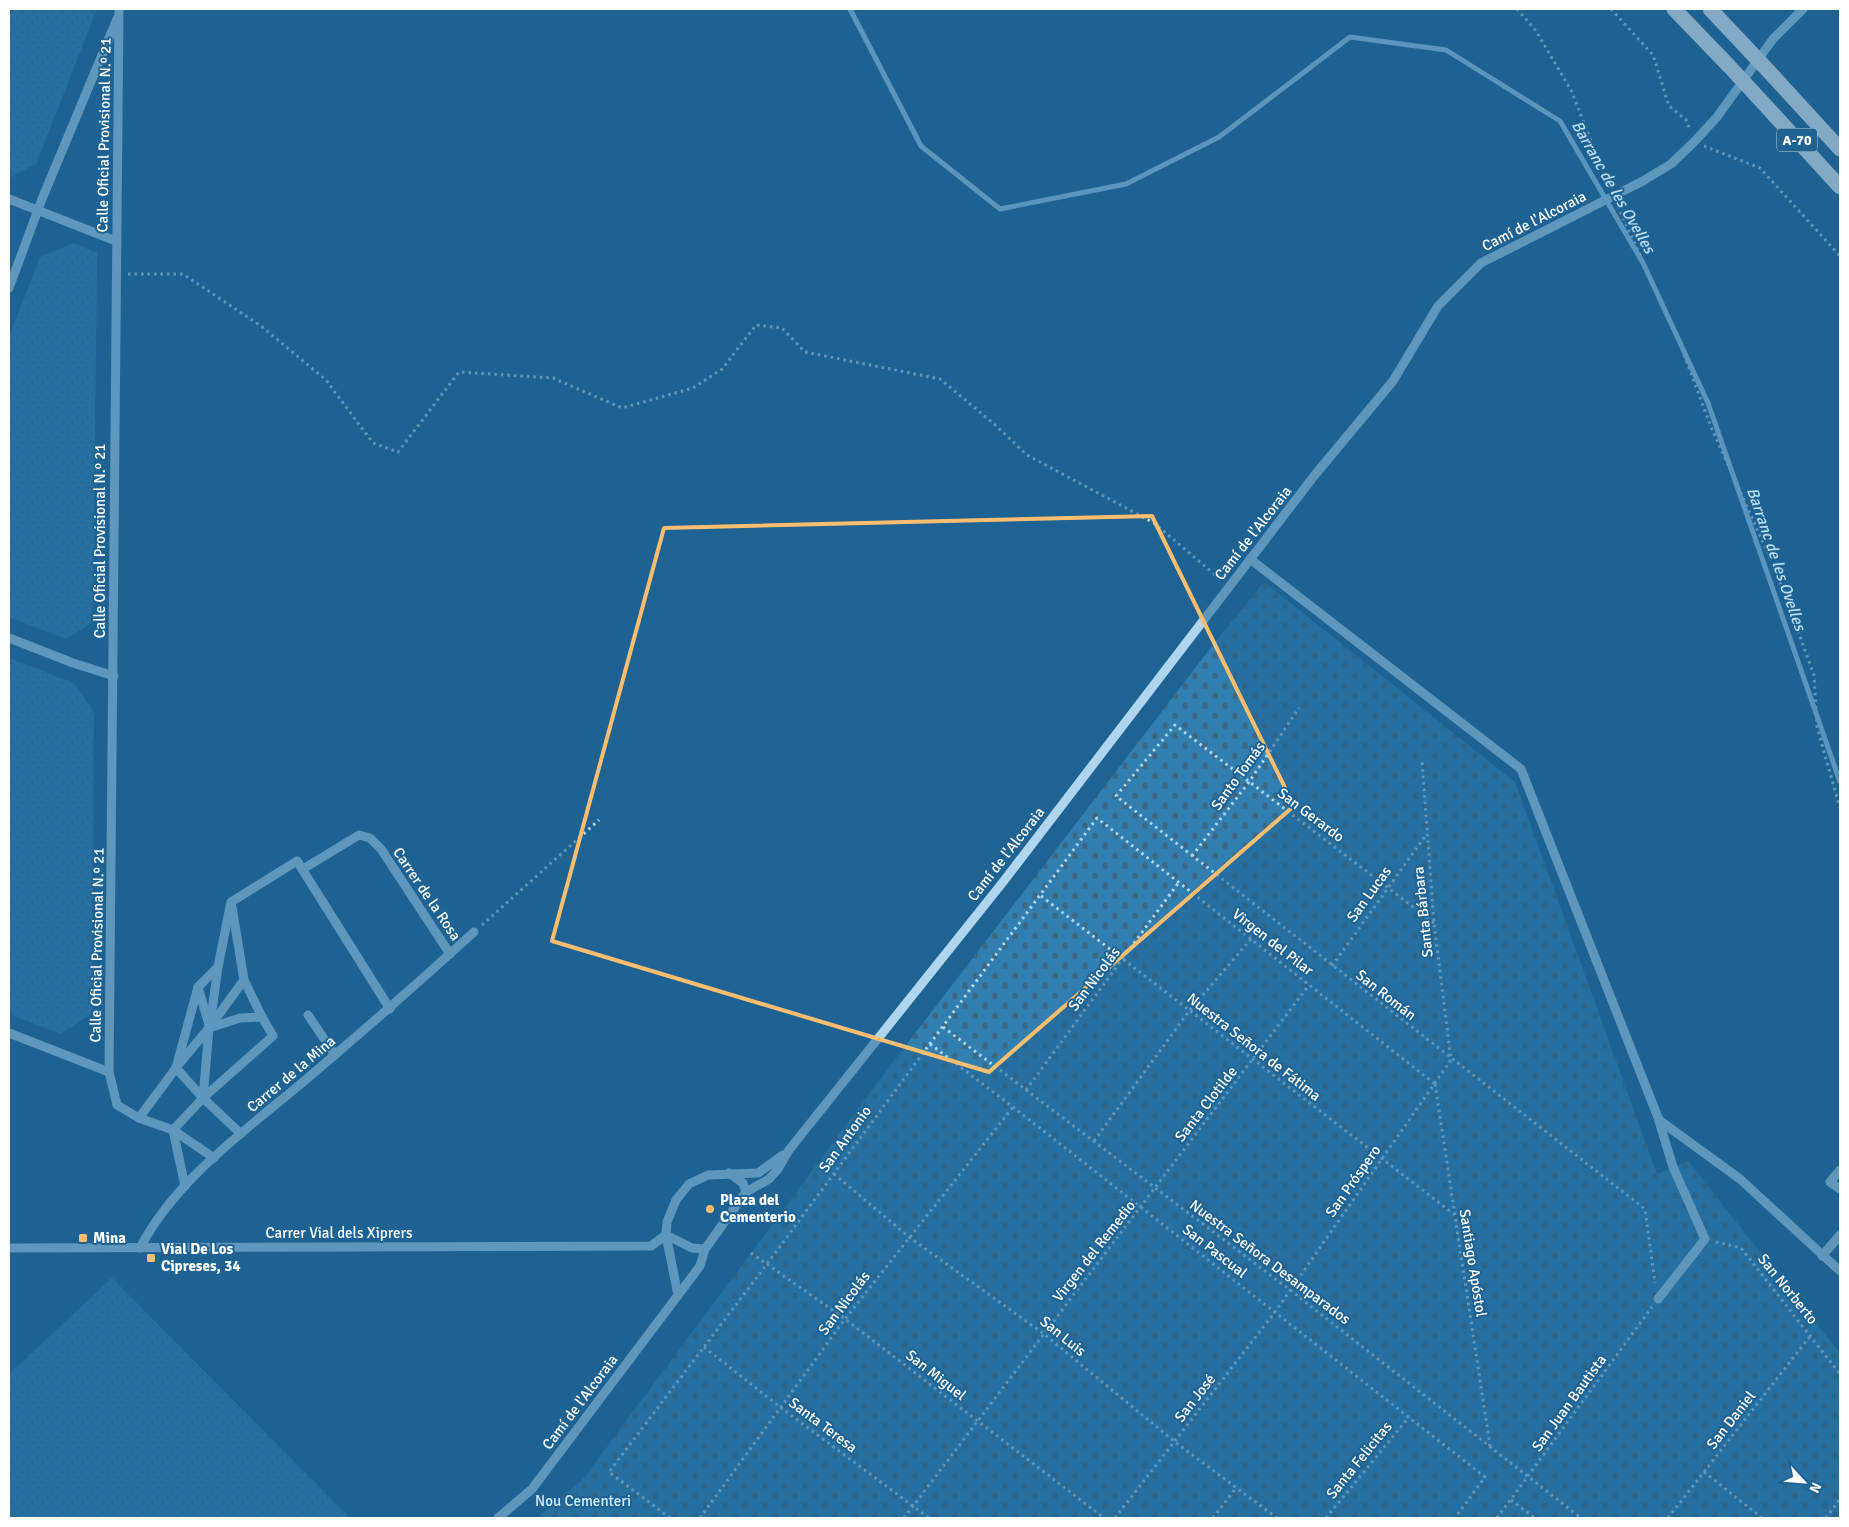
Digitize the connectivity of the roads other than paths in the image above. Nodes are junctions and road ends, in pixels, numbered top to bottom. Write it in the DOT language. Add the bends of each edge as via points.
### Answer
graph roads {
  1 [pos="1674,9"];
  2 [pos="1710,9"];
  3 [pos="1803,9"];
  4 [pos="119,11"];
  5 [pos="1840,149"];
  6 [pos="1840,188"];
  7 [pos="9,199"];
  8 [pos="38,210"];
  9 [pos="116,241"];
  10 [pos="9,288"];
  11 [pos="1250,559"];
  12 [pos="9,638"];
  13 [pos="114,676"];
  14 [pos="304,869"];
  15 [pos="231,902"];
  16 [pos="474,932"];
  17 [pos="450,954"];
  18 [pos="218,967"];
  19 [pos="244,980"];
  20 [pos="198,987"];
  21 [pos="390,1009"];
  22 [pos="308,1015"];
  23 [pos="262,1017"];
  24 [pos="210,1028"];
  25 [pos="9,1033"];
  26 [pos="335,1055"];
  27 [pos="176,1068"];
  28 [pos="109,1072"];
  29 [pos="203,1098"];
  30 [pos="138,1118"];
  31 [pos="1659,1120"];
  32 [pos="173,1130"];
  33 [pos="241,1134"];
  34 [pos="789,1150"];
  35 [pos="214,1158"];
  36 [pos="1840,1170"];
  37 [pos="728,1172"];
  38 [pos="185,1186"];
  39 [pos="1840,1189"];
  40 [pos="746,1192"];
  41 [pos="1840,1235"];
  42 [pos="666,1236"];
  43 [pos="9,1248"];
  44 [pos="140,1248"];
  45 [pos="705,1249"];
  46 [pos="1822,1256"];
  47 [pos="1840,1271"];
  48 [pos="678,1295"];
  49 [pos="1658,1299"];
  50 [pos="498,1518"];
  1 -- 6 [label="highway, A-70, bridge"];
  2 -- 5 [label="highway, A-70, bridge"];
  3 -- 11 [label="street, Camí de l'Alcoraia, bridge" via="1773,39 1717,117 1671,164 1481,263 1438,306 1393,381"];
  4 -- 8 [label="street"];
  4 -- 9 [label="street, Calle Oficial Provisional N.º 21"];
  7 -- 8 [label="street"];
  8 -- 9 [label="street"];
  8 -- 10 [label="street"];
  9 -- 13 [label="street, Calle Oficial Provisional N.º 21"];
  11 -- 31 [label="street" via="1521,769"];
  11 -- 34 [label="street, Camí de l'Alcoraia" via="1003,882"];
  12 -- 13 [label="street"];
  13 -- 28 [label="street, Calle Oficial Provisional N.º 21"];
  14 -- 15 [label="street" via="297,861"];
  14 -- 17 [label="street, Carrer de la Rosa" via="359,835 370,838"];
  14 -- 21 [label="street"];
  15 -- 18 [label="street"];
  15 -- 19 [label="street"];
  16 -- 17 [label="street, Carrer de la Mina"];
  17 -- 21 [label="street, Carrer de la Mina"];
  18 -- 20 [label="street"];
  18 -- 24 [label="street"];
  19 -- 23 [label="street"];
  19 -- 24 [label="street"];
  20 -- 24 [label="street"];
  20 -- 27 [label="street"];
  21 -- 26 [label="street, Carrer de la Mina"];
  22 -- 26 [label="street"];
  23 -- 24 [label="street" via="240,1018"];
  23 -- 29 [label="street" via="274,1036"];
  24 -- 27 [label="street"];
  24 -- 29 [label="street"];
  25 -- 28 [label="street"];
  26 -- 33 [label="street, Carrer de la Mina"];
  27 -- 29 [label="street"];
  27 -- 30 [label="street"];
  28 -- 30 [label="street, Calle Oficial Provisional N.º 21" via="117,1104"];
  29 -- 32 [label="street"];
  29 -- 33 [label="street"];
  30 -- 32 [label="street, Calle Oficial Provisional N.º 21"];
  31 -- 46 [label="street" via="1740,1179"];
  31 -- 49 [label="street" via="1673,1167 1705,1239"];
  32 -- 35 [label="street, Calle Oficial Provisional N.º 21"];
  32 -- 38 [label="street"];
  33 -- 35 [label="street, Carrer de la Mina"];
  34 -- 37 [label="street" via="758,1173"];
  34 -- 40 [label="street" via="769,1179"];
  35 -- 38 [label="street, Carrer de la Mina"];
  36 -- 39 [label="street" via="1830,1182"];
  37 -- 40 [label="street" via="743,1183"];
  37 -- 42 [label="street" via="708,1175 689,1184 676,1200 667,1222"];
  38 -- 44 [label="street, Carrer de la Mina" via="154,1220"];
  40 -- 45 [label="street, Camí de l'Alcoraia"];
  41 -- 46 [label="street"];
  42 -- 44 [label="street, Carrer Vial dels Xiprers" via="651,1246"];
  42 -- 45 [label="street" via="692,1248"];
  42 -- 48 [label="street"];
  43 -- 44 [label="street, Carrer Vial dels Xiprers"];
  45 -- 48 [label="street, Camí de l'Alcoraia" via="700,1266"];
  46 -- 47 [label="street"];
  48 -- 50 [label="street, Camí de l'Alcoraia" via="532,1489"];
}
